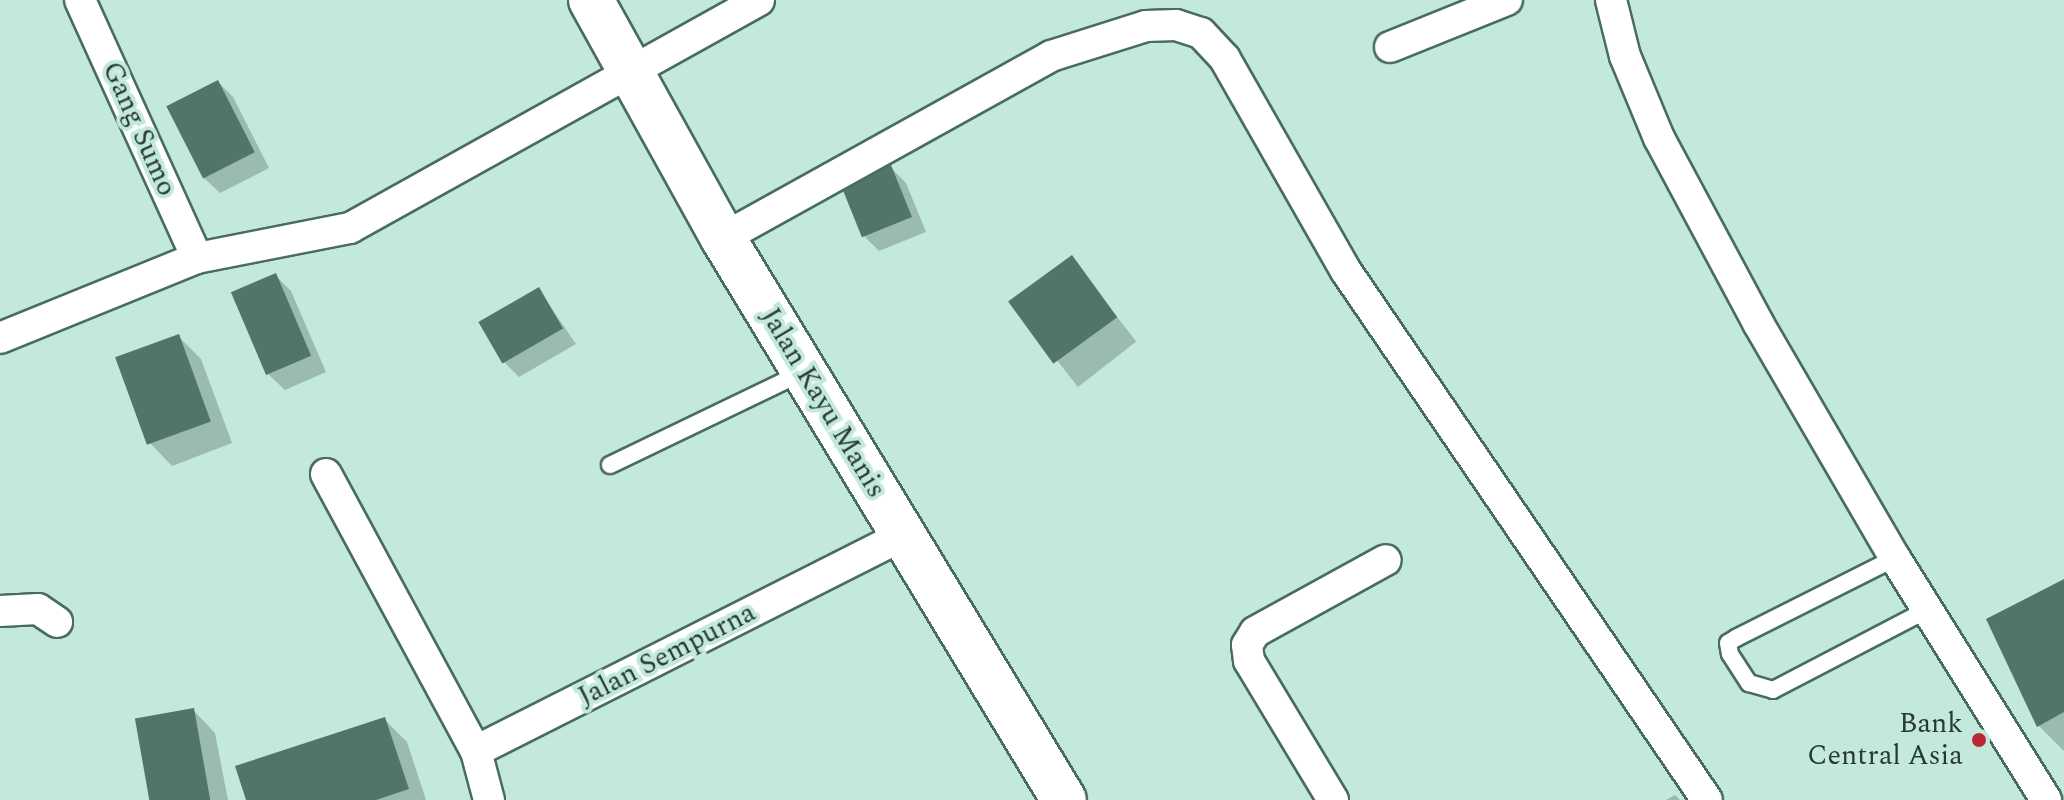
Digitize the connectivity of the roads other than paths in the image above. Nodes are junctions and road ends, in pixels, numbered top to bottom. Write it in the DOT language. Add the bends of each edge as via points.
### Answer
graph roads {
  1 [pos="80,0"];
  2 [pos="591,0"];
  3 [pos="759,0"];
  4 [pos="1507,0"];
  5 [pos="1611,0"];
  6 [pos="1390,47"];
  7 [pos="628,74"];
  8 [pos="723,238"];
  9 [pos="197,258"];
  10 [pos="0,338"];
  11 [pos="804,372"];
  12 [pos="610,465"];
  13 [pos="326,474"];
  14 [pos="904,535"];
  15 [pos="1895,558"];
  16 [pos="1386,560"];
  17 [pos="1927,610"];
  18 [pos="0,611"];
  19 [pos="57,622"];
  20 [pos="476,751"];
  21 [pos="489,800"];
  22 [pos="1064,800"];
  23 [pos="1333,800"];
  24 [pos="1707,800"];
  25 [pos="2046,800"];
  1 -- 9 [label="street, Gang Sumo"];
  2 -- 7 [label="street, Jalan Kayu Manis"];
  3 -- 7 [label="street"];
  4 -- 6 [label="street"];
  5 -- 15 [label="street" via="1625,56 1659,138"];
  7 -- 8 [label="street, Jalan Kayu Manis"];
  7 -- 9 [label="street" via="350,228"];
  8 -- 11 [label="street, Jalan Kayu Manis"];
  8 -- 24 [label="street" via="1051,56 1146,26 1176,25 1201,33 1225,59 1346,271"];
  9 -- 10 [label="street"];
  11 -- 12 [label="lane"];
  11 -- 14 [label="street, Jalan Kayu Manis"];
  13 -- 20 [label="street"];
  14 -- 20 [label="street, Jalan Sempurna"];
  14 -- 22 [label="street, Jalan Kayu Manis"];
  15 -- 17 [label="street"];
  15 -- 17 [label="lane" via="1736,638 1728,643 1730,654 1749,683 1773,690"];
  16 -- 23 [label="street" via="1255,632 1247,645 1249,661"];
  17 -- 25 [label="street"];
  18 -- 19 [label="street" via="38,609"];
  20 -- 21 [label="street"];
}
